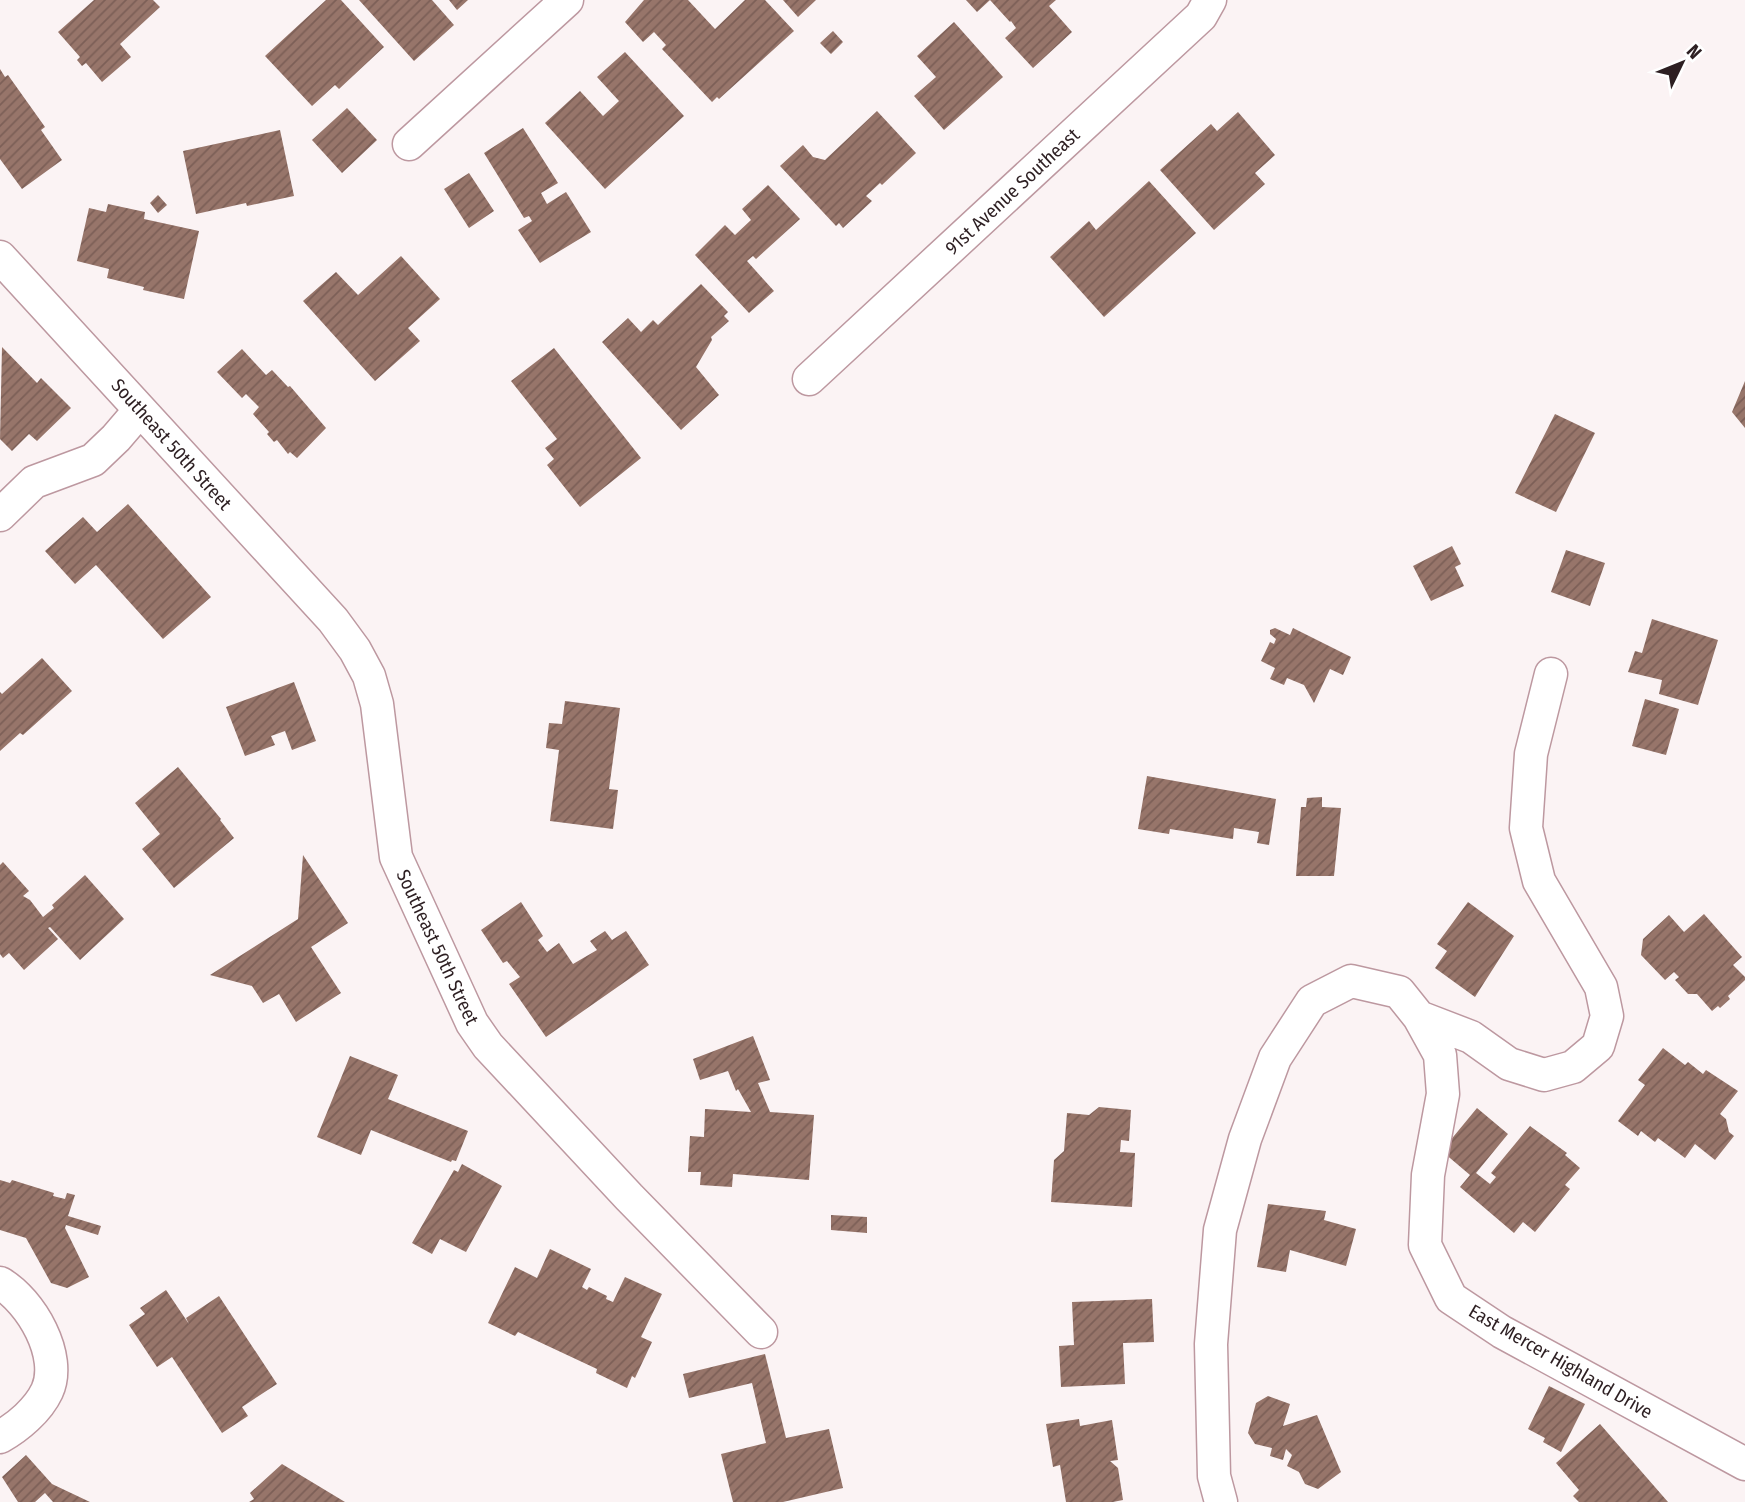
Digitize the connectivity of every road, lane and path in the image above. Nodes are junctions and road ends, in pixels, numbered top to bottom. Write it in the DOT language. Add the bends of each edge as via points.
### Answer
graph roads {
  1 [pos="567,0"];
  2 [pos="1210,0"];
  3 [pos="409,144"];
  4 [pos="0,257"];
  5 [pos="808,379"];
  6 [pos="140,410"];
  7 [pos="0,515"];
  8 [pos="1551,674"];
  9 [pos="1419,1017"];
  10 [pos="0,1283"];
  11 [pos="761,1332"];
  12 [pos="0,1437"];
  13 [pos="1745,1464"];
  14 [pos="1221,1502"];
  1 -- 3 [label="street"];
  2 -- 5 [label="street, 91st Avenue Southeast" via="1201,16"];
  4 -- 6 [label="street, Southeast 50th Street"];
  6 -- 7 [label="street" via="93,460 34,482"];
  6 -- 11 [label="street, Southeast 50th Street" via="355,650 377,704 396,858 472,1023 488,1046 629,1197"];
  8 -- 9 [label="street, East Mercer Highland Drive" via="1531,754 1526,828 1539,881 1601,987 1607,1016 1598,1046 1573,1067 1544,1075 1508,1064 1471,1037"];
  9 -- 13 [label="street, East Mercer Highland Drive" via="1440,1055 1443,1094 1427,1175 1426,1245 1451,1298 1502,1332"];
  9 -- 14 [label="street, East Mercer Highland Drive" via="1399,992 1351,981 1312,1001 1275,1058 1245,1139 1220,1230 1211,1344 1214,1476"];
  10 -- 12 [label="street" via="33,1313 44,1335 50,1365 48,1390 34,1410"];
}
